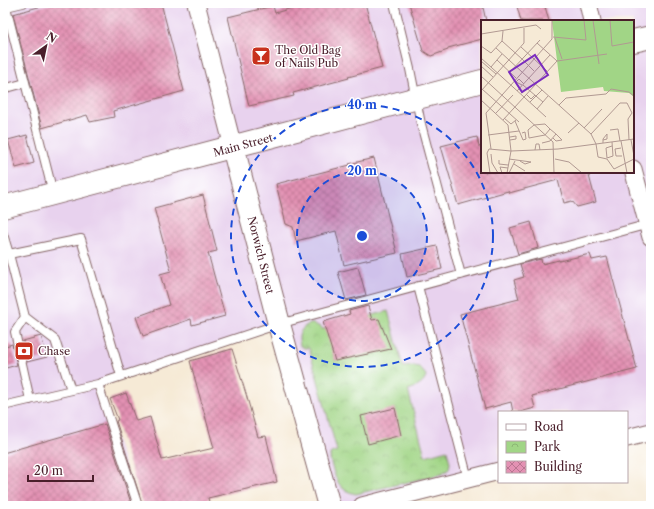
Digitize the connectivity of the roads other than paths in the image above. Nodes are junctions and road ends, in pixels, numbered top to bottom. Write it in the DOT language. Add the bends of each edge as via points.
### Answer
graph roads {
  1 [pos="22,3"];
  2 [pos="196,3"];
  3 [pos="394,3"];
  4 [pos="588,3"];
  5 [pos="6,5"];
  6 [pos="592,20"];
  7 [pos="651,37"];
  8 [pos="634,41"];
  9 [pos="481,81"];
  10 [pos="25,83"];
  11 [pos="3,89"];
  12 [pos="416,99"];
  13 [pos="233,147"];
  14 [pos="634,173"];
  15 [pos="53,194"];
  16 [pos="3,207"];
  17 [pos="650,228"];
  18 [pos="3,234"];
  19 [pos="9,254"];
  20 [pos="461,275"];
  21 [pos="418,286"];
  22 [pos="25,318"];
  23 [pos="279,324"];
  24 [pos="121,376"];
  25 [pos="98,384"];
  26 [pos="71,390"];
  27 [pos="30,400"];
  28 [pos="3,406"];
  29 [pos="651,432"];
  30 [pos="628,438"];
  31 [pos="498,470"];
  32 [pos="468,479"];
  33 [pos="138,506"];
  34 [pos="329,506"];
  35 [pos="362,506"];
  1 -- 5 [label="lane"];
  2 -- 13 [label="street, Norwich Street"];
  3 -- 12 [label="lane"];
  4 -- 6 [label="street"];
  5 -- 10 [label="lane"];
  7 -- 8 [label="main road"];
  9 -- 12 [label="main road, Main Street"];
  10 -- 11 [label="lane"];
  10 -- 15 [label="lane"];
  12 -- 13 [label="main road, Main Street"];
  12 -- 20 [label="lane"];
  13 -- 15 [label="main road, Main Street"];
  13 -- 23 [label="main road, Norwich Street"];
  14 -- 17 [label="street"];
  15 -- 16 [label="main road, Main Street"];
  17 -- 20 [label="lane"];
  18 -- 19 [label="lane"];
  19 -- 22 [label="lane"];
  19 -- 24 [label="lane" via="81,239"];
  20 -- 21 [label="lane"];
  21 -- 23 [label="lane"];
  21 -- 32 [label="lane"];
  22 -- 26 [label="lane" via="55,340"];
  22 -- 27 [label="lane" via="15,332"];
  23 -- 24 [label="lane"];
  23 -- 34 [label="main road, Norwich Street"];
  24 -- 25 [label="lane"];
  25 -- 26 [label="lane"];
  25 -- 33 [label="lane"];
  26 -- 27 [label="lane"];
  27 -- 28 [label="lane"];
  29 -- 30 [label="street"];
  31 -- 32 [label="street"];
  32 -- 35 [label="street"];
}
